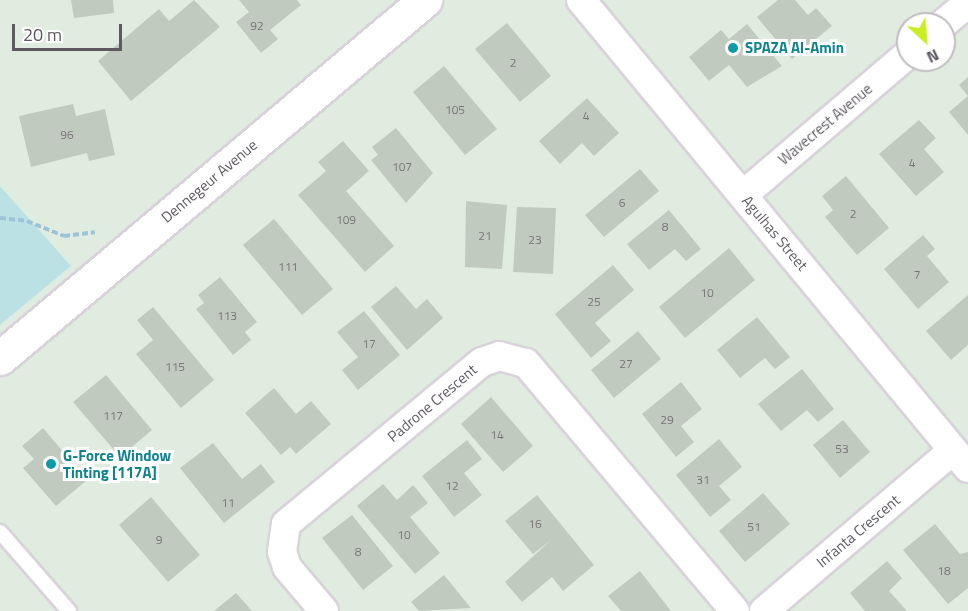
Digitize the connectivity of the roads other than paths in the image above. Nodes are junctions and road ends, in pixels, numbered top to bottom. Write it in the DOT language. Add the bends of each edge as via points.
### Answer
graph roads {
  1 [pos="581,0"];
  2 [pos="422,1"];
  3 [pos="968,3"];
  4 [pos="956,13"];
  5 [pos="896,64"];
  6 [pos="743,195"];
  7 [pos="0,358"];
  8 [pos="960,460"];
  9 [pos="0,532"];
  10 [pos="69,611"];
  11 [pos="324,611"];
  12 [pos="735,611"];
  13 [pos="764,611"];
  1 -- 6 [label="street, Agulhas Street"];
  2 -- 7 [label="street, Dennegeur Avenue"];
  3 -- 4 [label="street"];
  5 -- 6 [label="street, Wavecrest Avenue"];
  6 -- 8 [label="street, Agulhas Street"];
  8 -- 13 [label="street, Infanta Crescent"];
  9 -- 10 [label="lane"];
  11 -- 12 [label="street, Padrone Crescent" via="287,567 282,552 286,524 482,362 500,356 526,363"];
}
